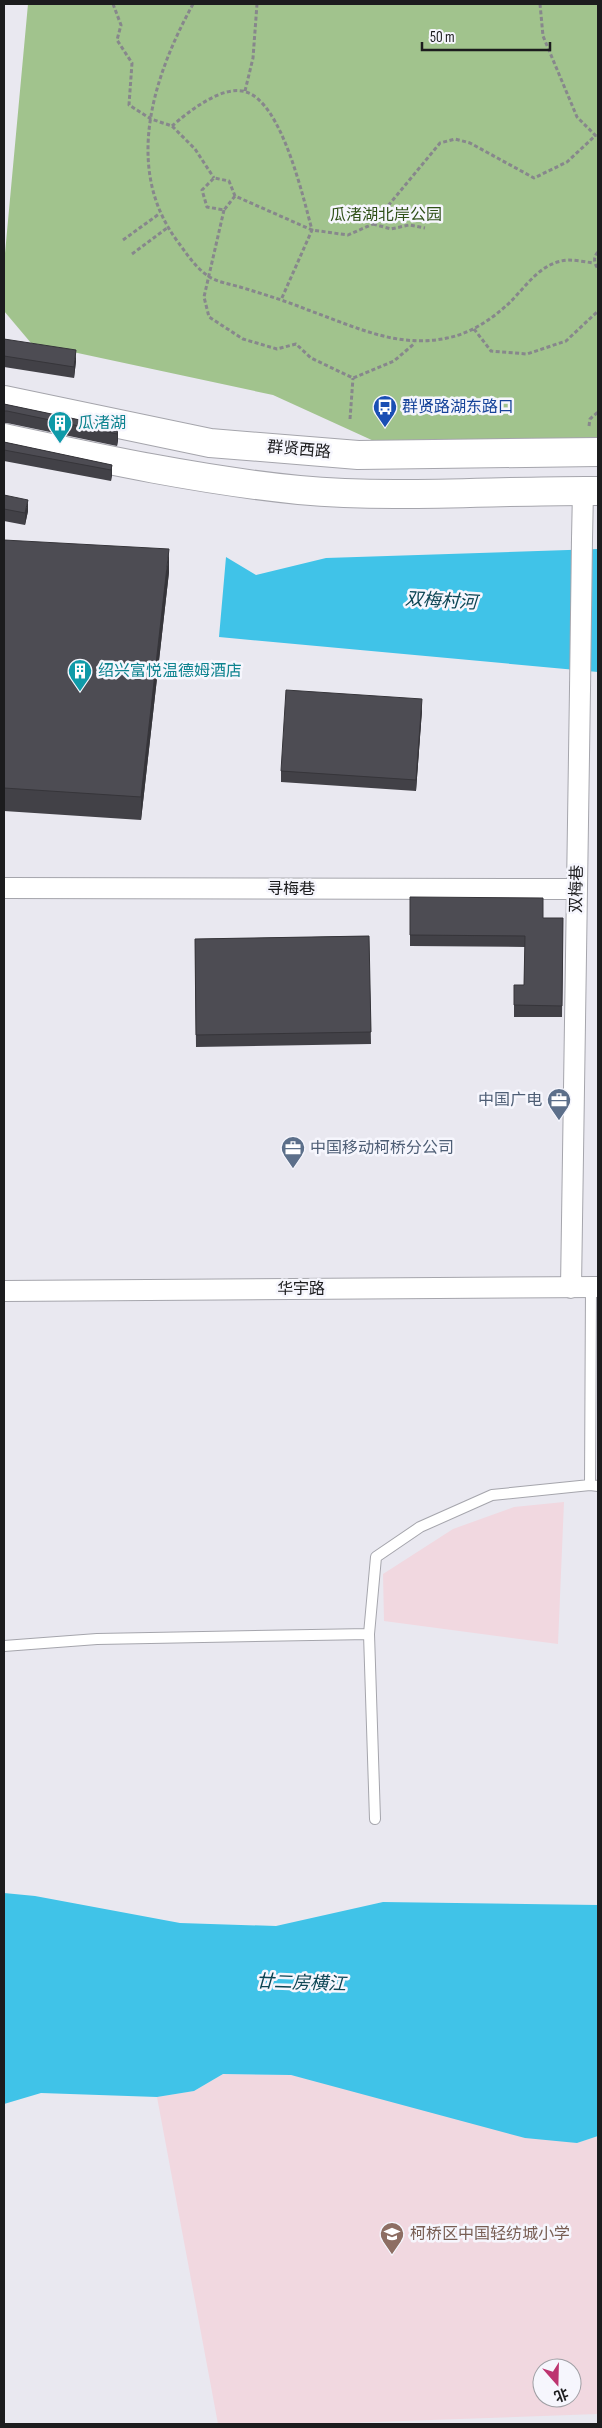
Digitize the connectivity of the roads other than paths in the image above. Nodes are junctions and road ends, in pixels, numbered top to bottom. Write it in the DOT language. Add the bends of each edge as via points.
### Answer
graph roads {
  1 [pos="4,400"];
  2 [pos="4,438"];
  3 [pos="598,452"];
  4 [pos="590,491"];
  5 [pos="4,888"];
  6 [pos="578,889"];
  7 [pos="595,1287"];
  8 [pos="571,1288"];
  9 [pos="4,1291"];
  10 [pos="594,1485"];
  11 [pos="369,1634"];
  12 [pos="4,1646"];
  13 [pos="376,1819"];
  1 -- 3 [label="main road, 群贤西路" via="210,443 358,454"];
  2 -- 4 [label="main road" via="170,473 300,490 372,493"];
  4 -- 6 [label="street, 双梅巷, bridge" via="582,539"];
  5 -- 6 [label="street, 寻梅巷"];
  6 -- 8 [label="street, 双梅巷"];
  7 -- 8 [label="street, 华宇路"];
  7 -- 10 [label="lane"];
  8 -- 9 [label="street, 华宇路"];
  10 -- 11 [label="lane" via="492,1495 420,1527 376,1557"];
  11 -- 12 [label="lane" via="97,1639"];
  11 -- 13 [label="lane"];
}
